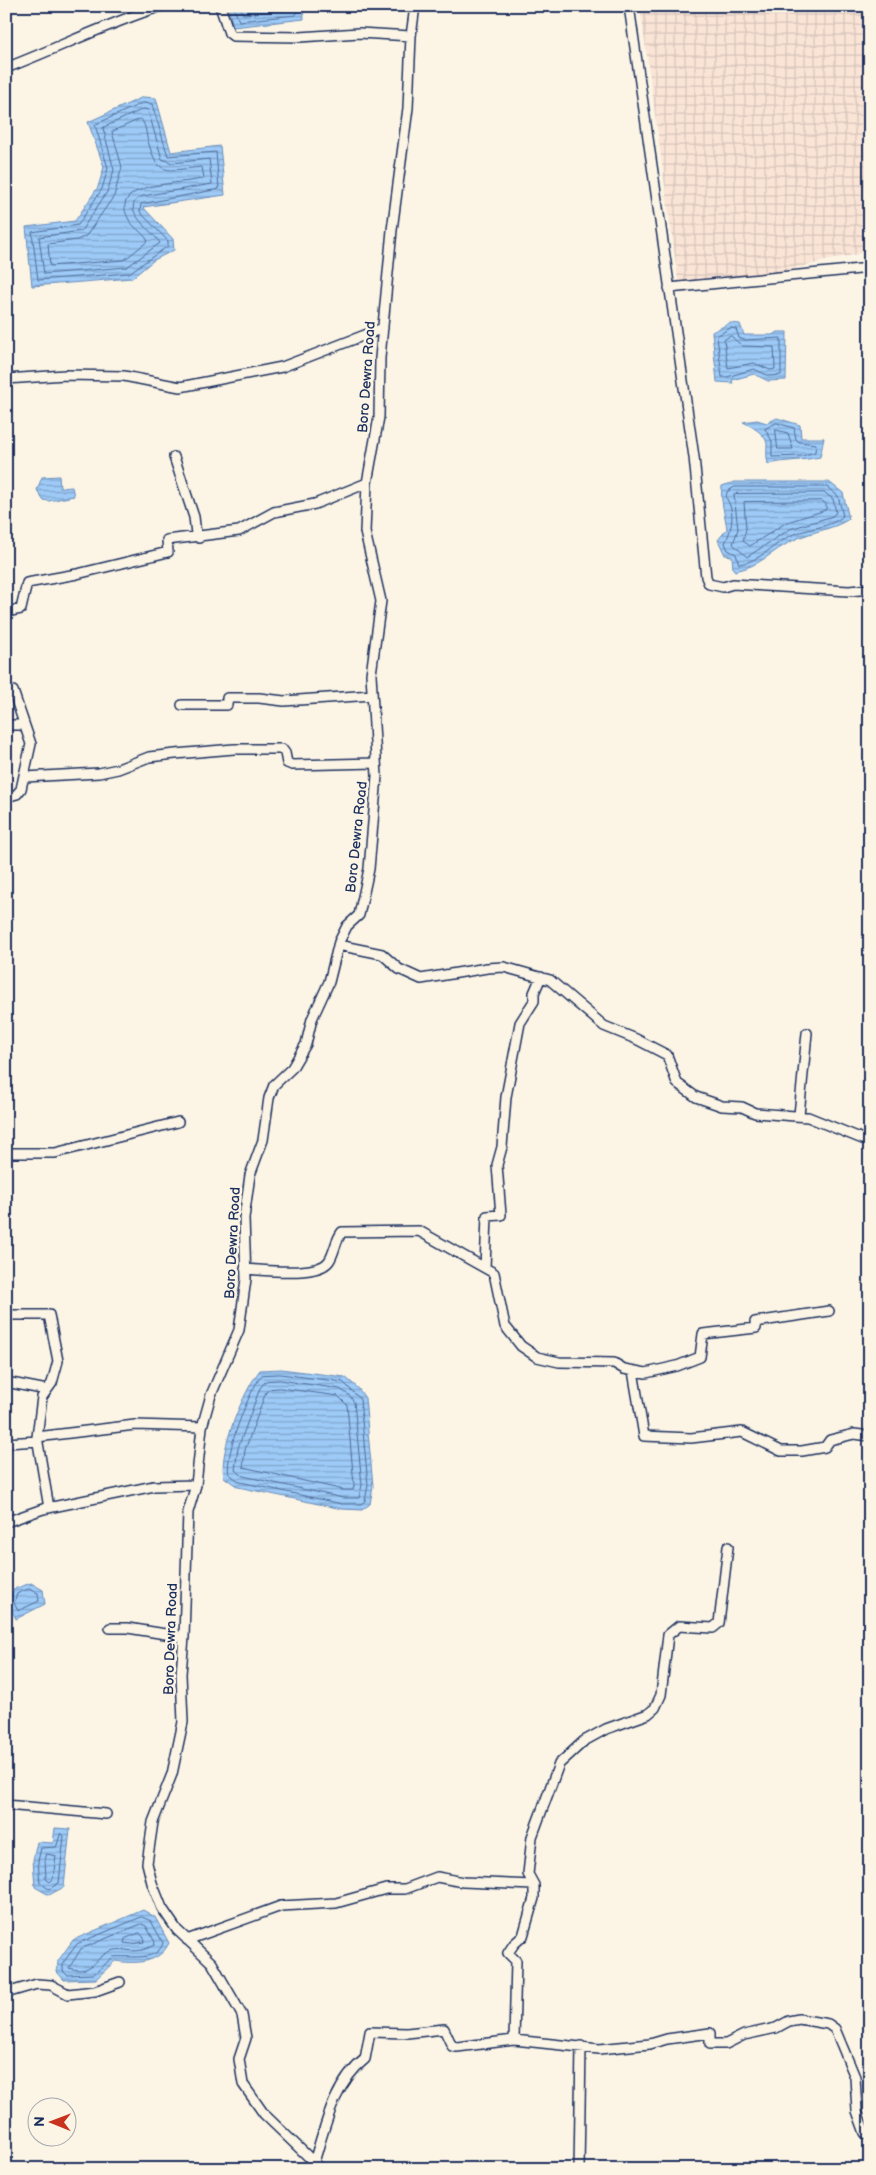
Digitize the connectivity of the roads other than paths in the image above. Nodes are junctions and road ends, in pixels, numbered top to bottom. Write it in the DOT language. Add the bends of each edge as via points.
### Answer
graph roads {
  1 [pos="162,6"];
  2 [pos="220,6"];
  3 [pos="415,6"];
  4 [pos="628,6"];
  5 [pos="411,36"];
  6 [pos="6,68"];
  7 [pos="870,268"];
  8 [pos="669,288"];
  9 [pos="383,328"];
  10 [pos="6,379"];
  11 [pos="174,457"];
  12 [pos="367,483"];
  13 [pos="199,538"];
  14 [pos="870,590"];
  15 [pos="6,612"];
  16 [pos="12,691"];
  17 [pos="372,695"];
  18 [pos="182,705"];
  19 [pos="6,725"];
  20 [pos="24,725"];
  21 [pos="376,763"];
  22 [pos="24,777"];
  23 [pos="6,797"];
  24 [pos="338,945"];
  25 [pos="541,977"];
  26 [pos="807,1033"];
  27 [pos="799,1115"];
  28 [pos="178,1122"];
  29 [pos="870,1142"];
  30 [pos="6,1153"];
  31 [pos="485,1268"];
  32 [pos="245,1269"];
  33 [pos="829,1311"];
  34 [pos="6,1315"];
  35 [pos="633,1371"];
  36 [pos="6,1382"];
  37 [pos="47,1390"];
  38 [pos="202,1427"];
  39 [pos="870,1436"];
  40 [pos="37,1439"];
  41 [pos="6,1443"];
  42 [pos="196,1485"];
  43 [pos="48,1508"];
  44 [pos="6,1522"];
  45 [pos="728,1547"];
  46 [pos="110,1628"];
  47 [pos="184,1638"];
  48 [pos="6,1805"];
  49 [pos="106,1814"];
  50 [pos="534,1885"];
  51 [pos="187,1940"];
  52 [pos="120,1982"];
  53 [pos="6,1993"];
  54 [pos="514,2040"];
  55 [pos="581,2046"];
  56 [pos="870,2136"];
  57 [pos="317,2166"];
  58 [pos="579,2169"];
  1 -- 6 [label="street" via="116,21"];
  2 -- 5 [label="street" via="233,36 359,33"];
  3 -- 5 [label="street, Boro Dewra Road"];
  4 -- 8 [label="street"];
  5 -- 9 [label="street, Boro Dewra Road" via="408,108"];
  7 -- 8 [label="street"];
  8 -- 14 [label="street" via="709,584"];
  9 -- 10 [label="street" via="282,367 180,387 124,376"];
  9 -- 12 [label="street, Boro Dewra Road" via="379,417"];
  11 -- 13 [label="street"];
  12 -- 13 [label="street" via="315,504 274,512 239,531"];
  12 -- 17 [label="street, Boro Dewra Road" via="365,532 381,601 371,674"];
  13 -- 15 [label="street" via="167,540 168,552 26,583 22,610"];
  16 -- 20 [label="street"];
  17 -- 18 [label="street" via="284,701 228,698 227,706"];
  17 -- 21 [label="street, Boro Dewra Road"];
  19 -- 20 [label="street"];
  20 -- 22 [label="street" via="31,744"];
  21 -- 22 [label="street" via="292,764 287,763 282,749 234,749 149,757 118,770 99,773"];
  21 -- 24 [label="street, Boro Dewra Road" via="374,821 364,894 359,915 347,926"];
  22 -- 23 [label="street" via="17,794"];
  24 -- 25 [label="street" via="382,954 399,968 421,979 504,967"];
  24 -- 32 [label="street, Boro Dewra Road" via="329,982 312,1019 306,1044 292,1068 274,1085 269,1098 263,1140 250,1175 244,1218"];
  25 -- 27 [label="street" via="550,980 604,1026 636,1038 667,1056 677,1083 696,1097 755,1113"];
  25 -- 31 [label="street" via="534,1001 520,1023 506,1097 502,1147 496,1165 501,1215 487,1216"];
  26 -- 27 [label="street"];
  27 -- 29 [label="street"];
  28 -- 30 [label="street" via="55,1153"];
  31 -- 32 [label="street" via="419,1231 393,1230 342,1232 330,1261 321,1268"];
  31 -- 35 [label="street" via="494,1273 504,1326 521,1346 537,1358 558,1362 614,1363 624,1370"];
  32 -- 38 [label="street, Boro Dewra Road" via="239,1330 211,1394"];
  33 -- 35 [label="street" via="755,1322 756,1328 703,1334 700,1357 658,1371"];
  34 -- 37 [label="street" via="49,1315 58,1361"];
  35 -- 39 [label="street" via="644,1436 647,1437 691,1438 742,1432 781,1451 794,1452 825,1447 830,1440 854,1434"];
  36 -- 37 [label="street"];
  37 -- 40 [label="street" via="42,1397"];
  38 -- 40 [label="street" via="135,1425"];
  38 -- 42 [label="street, Boro Dewra Road"];
  40 -- 41 [label="street"];
  40 -- 43 [label="street"];
  42 -- 43 [label="street" via="154,1486"];
  42 -- 47 [label="street, Boro Dewra Road" via="188,1512"];
  43 -- 44 [label="street"];
  45 -- 50 [label="street" via="719,1623 713,1628 679,1626 668,1635 661,1695 655,1708 584,1741 559,1764 532,1838 528,1874"];
  46 -- 47 [label="street"];
  47 -- 51 [label="street, Boro Dewra Road" via="181,1674 183,1722 172,1774 153,1822 147,1863 162,1908"];
  48 -- 49 [label="street"];
  50 -- 51 [label="street" via="463,1882 437,1877 405,1890 386,1889 336,1903 281,1906"];
  50 -- 54 [label="street" via="534,1898 523,1936 508,1954 516,1961"];
  51 -- 57 [label="street, Boro Dewra Road" via="212,1963 242,2015 246,2038 238,2060 243,2084 264,2114"];
  52 -- 53 [label="street" via="95,1991 68,1994 50,1985 37,1984"];
  54 -- 55 [label="street"];
  54 -- 57 [label="street" via="457,2048 452,2046 444,2029 370,2032 364,2059 356,2064 332,2106"];
  55 -- 56 [label="street" via="599,2049 710,2034 710,2044 726,2044 789,2021 828,2024 835,2030 855,2077 857,2111 865,2133"];
  55 -- 58 [label="street"];
}
